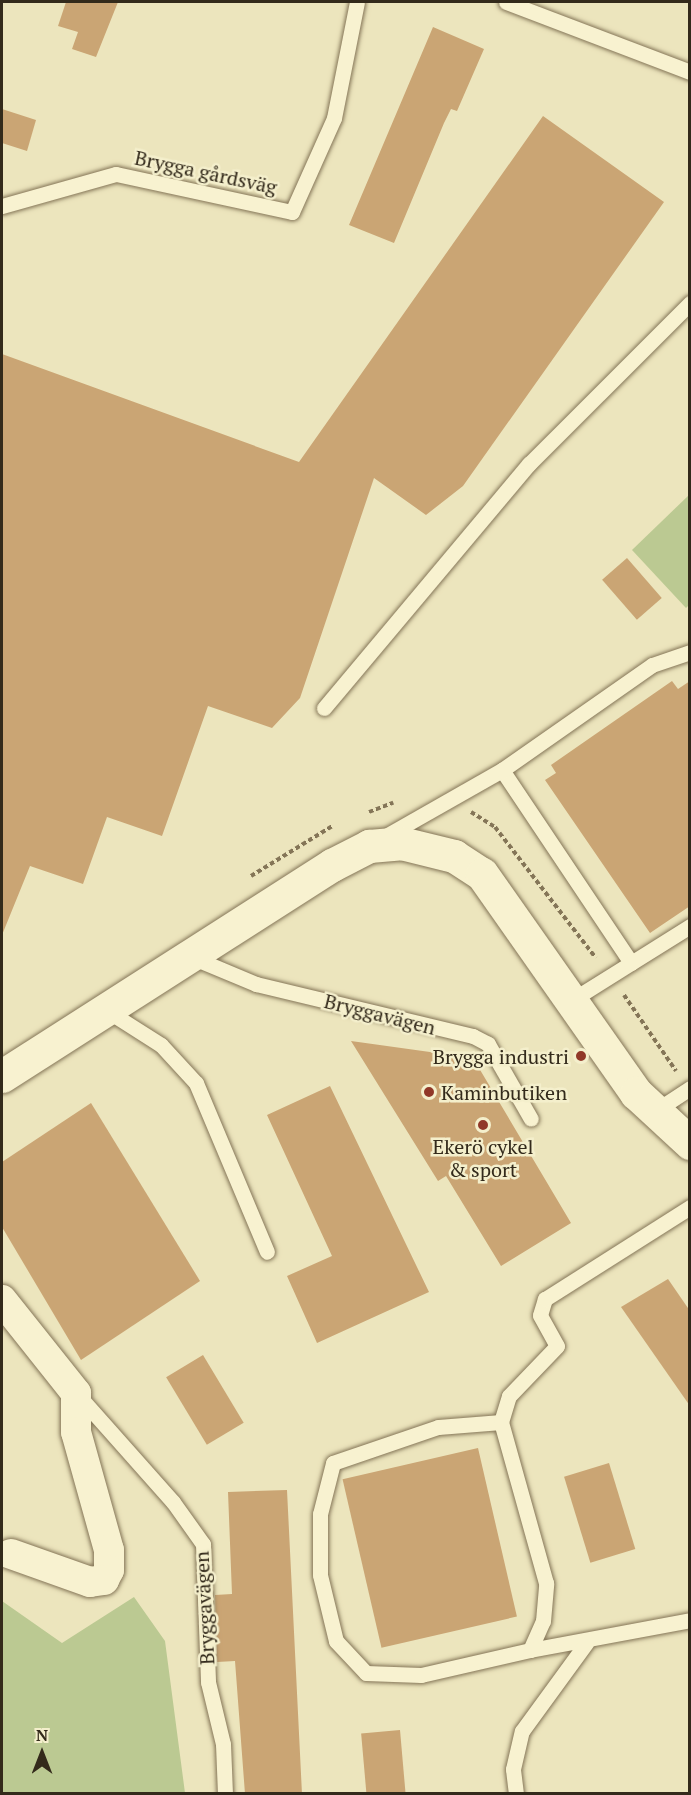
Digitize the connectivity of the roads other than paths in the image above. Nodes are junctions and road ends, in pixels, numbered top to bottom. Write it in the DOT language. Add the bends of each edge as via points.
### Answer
graph roads {
  1 [pos="359,2"];
  2 [pos="506,2"];
  3 [pos="690,72"];
  4 [pos="2,206"];
  5 [pos="690,303"];
  6 [pos="690,652"];
  7 [pos="324,708"];
  8 [pos="502,770"];
  9 [pos="364,830"];
  10 [pos="690,926"];
  11 [pos="189,956"];
  12 [pos="631,963"];
  13 [pos="572,1000"];
  14 [pos="106,1010"];
  15 [pos="2,1077"];
  16 [pos="689,1088"];
  17 [pos="655,1111"];
  18 [pos="531,1119"];
  19 [pos="690,1143"];
  20 [pos="690,1207"];
  21 [pos="267,1252"];
  22 [pos="2,1300"];
  23 [pos="76,1393"];
  24 [pos="501,1422"];
  25 [pos="11,1554"];
  26 [pos="690,1620"];
  27 [pos="587,1642"];
  28 [pos="530,1650"];
  29 [pos="225,1794"];
  30 [pos="516,1794"];
  1 -- 4 [label="lane, Brygga gårdsväg" via="334,118 292,212 116,174"];
  2 -- 3 [label="lane"];
  5 -- 7 [label="lane" via="529,464"];
  6 -- 8 [label="lane" via="652,665"];
  8 -- 9 [label="lane" via="449,800"];
  8 -- 12 [label="lane"];
  9 -- 11 [label="main road"];
  9 -- 13 [label="main road" via="427,846 482,874"];
  10 -- 12 [label="lane"];
  11 -- 14 [label="main road"];
  11 -- 18 [label="lane, Bryggavägen" via="256,984 473,1036 488,1044"];
  12 -- 13 [label="lane"];
  13 -- 17 [label="main road" via="636,1093"];
  14 -- 15 [label="main road"];
  14 -- 21 [label="lane" via="161,1044 196,1083"];
  16 -- 17 [label="lane"];
  17 -- 19 [label="main road"];
  20 -- 24 [label="lane" via="545,1299 540,1315 557,1346 509,1396"];
  22 -- 23 [label="street, Bryggavägen"];
  23 -- 25 [label="street" via="76,1432 110,1550 109,1570 104,1580 90,1582"];
  23 -- 29 [label="lane, Bryggavägen" via="173,1502 203,1544 208,1682 223,1744"];
  24 -- 28 [label="lane" via="546,1583 543,1621"];
  24 -- 28 [label="lane" via="438,1427 333,1463 320,1514 320,1575 336,1641 366,1673 421,1675"];
  26 -- 27 [label="lane"];
  27 -- 28 [label="lane"];
  27 -- 30 [label="lane" via="522,1731 513,1769"];
}
